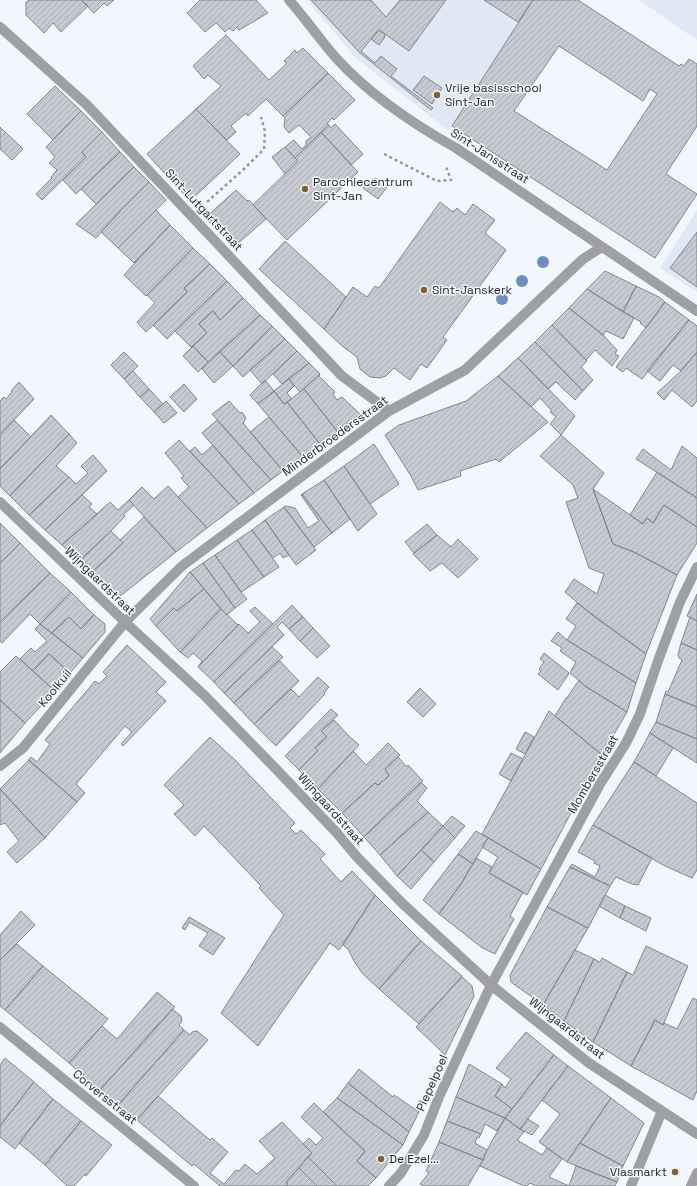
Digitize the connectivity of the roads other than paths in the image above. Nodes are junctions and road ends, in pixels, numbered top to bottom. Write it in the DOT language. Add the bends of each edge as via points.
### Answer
graph roads {
  1 [pos="289,0"];
  2 [pos="0,26"];
  3 [pos="602,247"];
  4 [pos="697,311"];
  5 [pos="389,411"];
  6 [pos="0,502"];
  7 [pos="697,567"];
  8 [pos="125,622"];
  9 [pos="0,766"];
  10 [pos="491,985"];
  11 [pos="0,1027"];
  12 [pos="662,1111"];
  13 [pos="697,1134"];
  14 [pos="697,1173"];
  15 [pos="194,1186"];
  16 [pos="389,1186"];
  17 [pos="630,1186"];
  18 [pos="691,1186"];
  1 -- 3 [label="street, Sint-Jansstraat" via="337,59 368,89"];
  2 -- 5 [label="street, Sint-Lutgartstraat" via="87,105 342,376"];
  3 -- 4 [label="street, Sint-Jansstraat"];
  3 -- 5 [label="street, Minderbroedersstraat" via="583,259 465,370"];
  5 -- 8 [label="street, Minderbroedersstraat" via="182,566"];
  6 -- 8 [label="street, Wijngaardstraat"];
  7 -- 10 [label="street, Mombersstraat" via="680,602 640,714 626,744 600,784"];
  8 -- 9 [label="street, Koolkuil" via="23,748"];
  8 -- 10 [label="street, Wijngaardstraat" via="204,695 403,904"];
  10 -- 12 [label="street, Wijngaardstraat" via="589,1062"];
  10 -- 16 [label="street, Piepelpoel" via="424,1135 401,1174"];
  11 -- 15 [label="street, Corversstraat"];
  12 -- 13 [label="street"];
  12 -- 17 [label="street"];
  14 -- 18 [label="street"];
}
